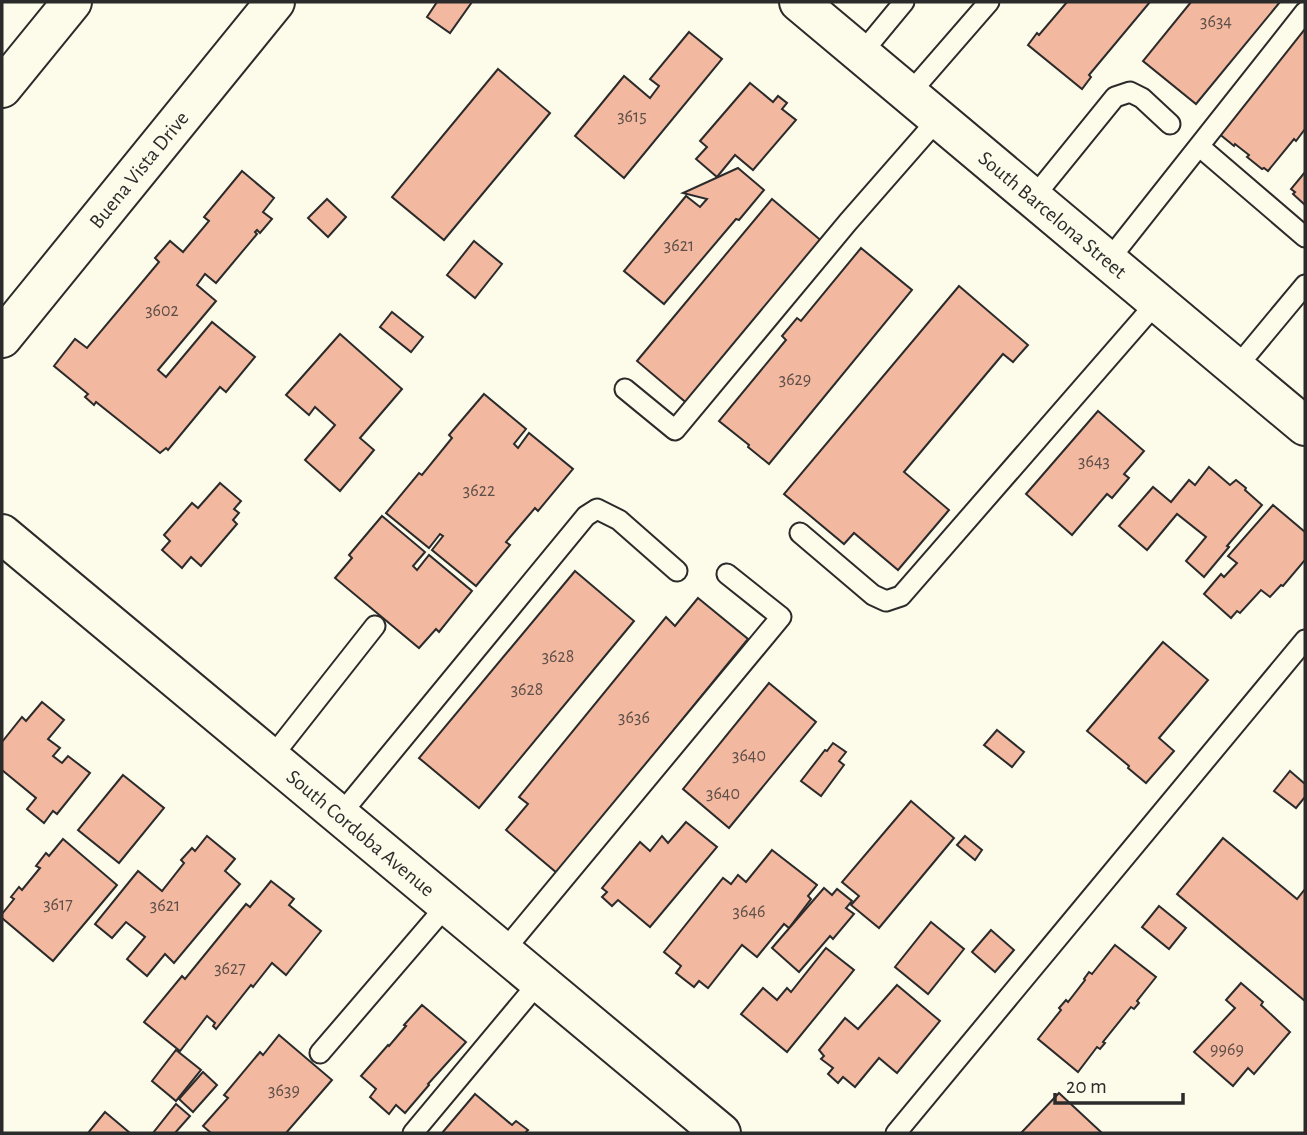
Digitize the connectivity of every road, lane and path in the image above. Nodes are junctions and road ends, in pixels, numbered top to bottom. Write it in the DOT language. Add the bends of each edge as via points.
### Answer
graph roads {
  1 [pos="72,2"];
  2 [pos="275,2"];
  3 [pos="799,2"];
  4 [pos="904,2"];
  5 [pos="989,2"];
  6 [pos="1305,12"];
  7 [pos="861,54"];
  8 [pos="2,88"];
  9 [pos="909,94"];
  10 [pos="939,118"];
  11 [pos="1170,124"];
  12 [pos="1200,147"];
  13 [pos="1033,198"];
  14 [pos="1305,237"];
  15 [pos="1108,261"];
  16 [pos="1305,285"];
  17 [pos="1157,302"];
  18 [pos="2,338"];
  19 [pos="1236,368"];
  20 [pos="625,389"];
  21 [pos="1305,426"];
  22 [pos="800,533"];
  23 [pos="2,534"];
  24 [pos="677,571"];
  25 [pos="727,574"];
  26 [pos="375,626"];
  27 [pos="1305,640"];
  28 [pos="271,758"];
  29 [pos="340,815"];
  30 [pos="447,905"];
  31 [pos="503,953"];
  32 [pos="539,982"];
  33 [pos="320,1053"];
  34 [pos="413,1133"];
  35 [pos="721,1133"];
  36 [pos="896,1133"];
  1 -- 8 [label="main road"];
  2 -- 18 [label="main road, Buena Vista Drive"];
  3 -- 7 [label="main road, South Barcelona Street"];
  4 -- 7 [label="lane"];
  5 -- 9 [label="lane"];
  6 -- 12 [label="lane"];
  7 -- 9 [label="main road, South Barcelona Street"];
  9 -- 10 [label="main road, South Barcelona Street"];
  10 -- 13 [label="main road, South Barcelona Street"];
  10 -- 20 [label="lane" via="675,430"];
  11 -- 13 [label="lane" via="1130,92 1115,97"];
  12 -- 14 [label="lane"];
  12 -- 15 [label="lane"];
  13 -- 15 [label="main road, South Barcelona Street"];
  15 -- 17 [label="main road, South Barcelona Street"];
  16 -- 19 [label="lane"];
  17 -- 19 [label="main road, South Barcelona Street"];
  17 -- 22 [label="lane" via="901,596 886,601 873,595"];
  19 -- 21 [label="main road, South Barcelona Street"];
  23 -- 28 [label="main road, South Cordoba Avenue"];
  24 -- 29 [label="lane" via="619,520 597,509 586,516"];
  25 -- 31 [label="lane" via="781,617"];
  26 -- 28 [label="lane"];
  27 -- 36 [label="lane"];
  28 -- 29 [label="main road, South Cordoba Avenue"];
  29 -- 30 [label="main road, South Cordoba Avenue"];
  30 -- 31 [label="main road, South Cordoba Avenue"];
  30 -- 33 [label="lane"];
  31 -- 32 [label="main road, South Cordoba Avenue"];
  32 -- 34 [label="lane"];
  32 -- 35 [label="main road, South Cordoba Avenue"];
}
